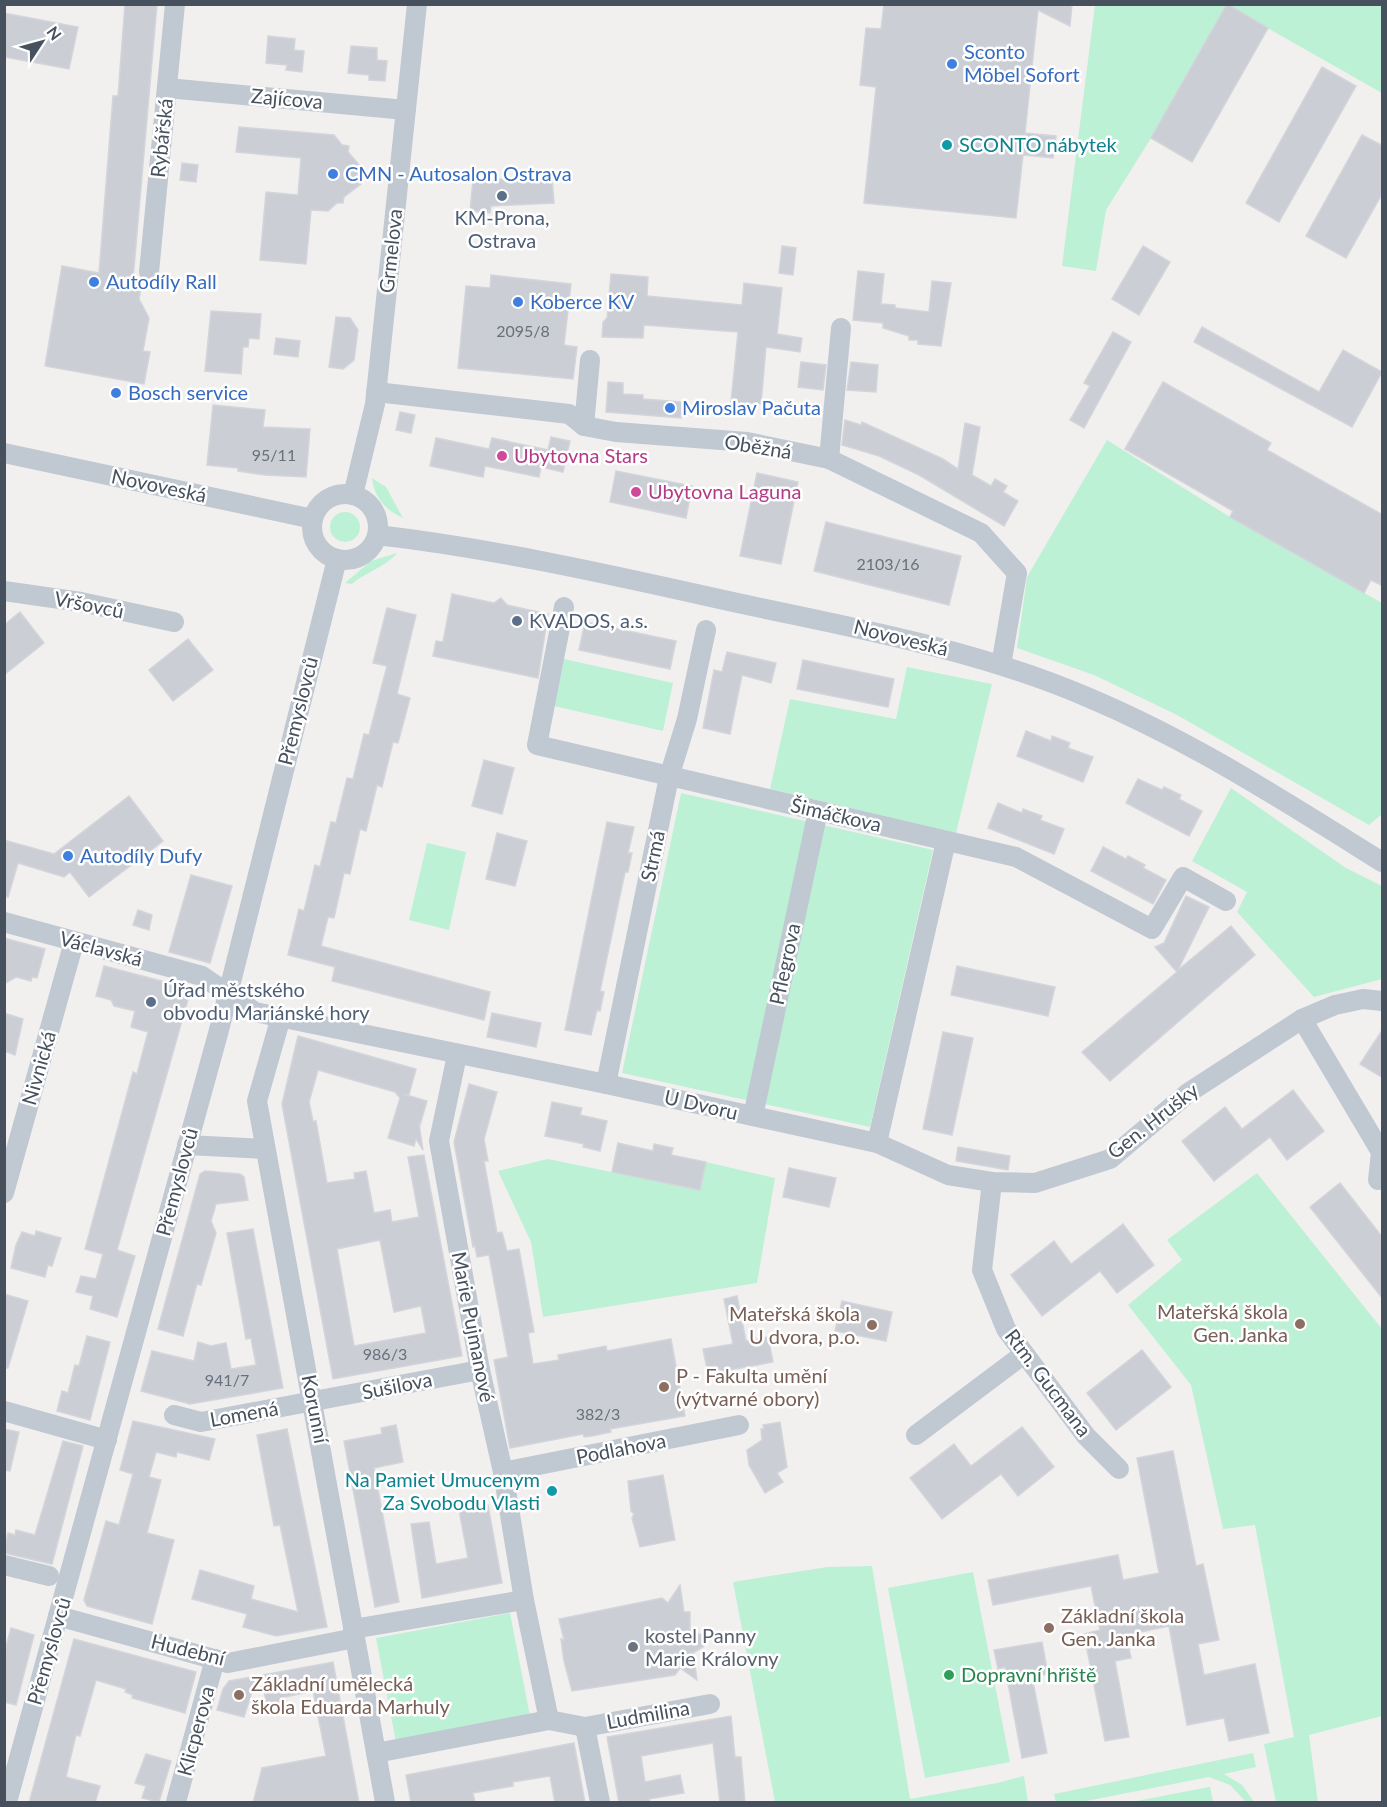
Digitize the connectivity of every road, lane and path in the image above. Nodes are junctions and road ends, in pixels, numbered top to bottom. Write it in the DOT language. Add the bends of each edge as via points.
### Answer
graph roads {
  1 [pos="175,4"];
  2 [pos="417,4"];
  3 [pos="168,88"];
  4 [pos="406,110"];
  5 [pos="149,272"];
  6 [pos="841,328"];
  7 [pos="590,360"];
  8 [pos="376,392"];
  9 [pos="584,426"];
  10 [pos="4,453"];
  11 [pos="829,459"];
  12 [pos="353,495"];
  13 [pos="314,519"];
  14 [pos="377,535"];
  15 [pos="337,559"];
  16 [pos="4,591"];
  17 [pos="564,607"];
  18 [pos="174,622"];
  19 [pos="706,630"];
  20 [pos="1001,665"];
  21 [pos="669,777"];
  22 [pos="818,811"];
  23 [pos="946,841"];
  24 [pos="1383,862"];
  25 [pos="1226,901"];
  26 [pos="4,922"];
  27 [pos="74,942"];
  28 [pos="229,985"];
  29 [pos="1383,1001"];
  30 [pos="281,1017"];
  31 [pos="1302,1019"];
  32 [pos="457,1054"];
  33 [pos="606,1083"];
  34 [pos="753,1116"];
  35 [pos="877,1143"];
  36 [pos="187,1144"];
  37 [pos="264,1149"];
  38 [pos="9,1159"];
  39 [pos="1378,1180"];
  40 [pos="992,1182"];
  41 [pos="4,1193"];
  42 [pos="1024,1354"];
  43 [pos="480,1370"];
  44 [pos="314,1401"];
  45 [pos="4,1411"];
  46 [pos="174,1415"];
  47 [pos="739,1425"];
  48 [pos="916,1435"];
  49 [pos="107,1440"];
  50 [pos="1119,1469"];
  51 [pos="503,1472"];
  52 [pos="4,1565"];
  53 [pos="49,1576"];
  54 [pos="524,1600"];
  55 [pos="58,1616"];
  56 [pos="354,1634"];
  57 [pos="215,1659"];
  58 [pos="710,1704"];
  59 [pos="549,1720"];
  60 [pos="585,1727"];
  61 [pos="376,1753"];
  62 [pos="7,1803"];
  63 [pos="176,1803"];
  64 [pos="385,1803"];
  65 [pos="600,1803"];
  1 -- 3 [label="street, Rybářská"];
  2 -- 4 [label="street, Grmelova"];
  3 -- 4 [label="street, Zajícova"];
  3 -- 5 [label="street, Rybářská"];
  4 -- 8 [label="street, Grmelova"];
  6 -- 11 [label="street"];
  7 -- 9 [label="street"];
  8 -- 9 [label="street, Oběžná" via="569,414"];
  8 -- 12 [label="street, Grmelova"];
  9 -- 11 [label="street, Oběžná" via="747,442"];
  10 -- 13 [label="street, Novoveská"];
  11 -- 20 [label="street, Oběžná" via="981,533 1017,573"];
  12 -- 13 [label="street" via="340,494 328,499"];
  12 -- 14 [label="street" via="373,510"];
  13 -- 15 [label="street" via="317,544"];
  14 -- 15 [label="street" via="362,555"];
  14 -- 20 [label="street, Novoveská" via="510,557 822,619"];
  15 -- 28 [label="street, Přemyslovců"];
  16 -- 18 [label="street, Vršovců"];
  17 -- 21 [label="street, Šimáčkova" via="537,745"];
  19 -- 21 [label="street, Strmá" via="687,719"];
  20 -- 24 [label="street, Novoveská" via="1086,696 1163,732 1213,758"];
  21 -- 22 [label="street, Šimáčkova"];
  21 -- 33 [label="street, Strmá"];
  22 -- 23 [label="street, Šimáčkova"];
  22 -- 34 [label="street, Pflegrova"];
  23 -- 25 [label="street, Šimáčkova" via="1016,857 1152,929 1183,877"];
  23 -- 35 [label="street"];
  26 -- 27 [label="street, Václavská"];
  27 -- 28 [label="street, Václavská"];
  27 -- 38 [label="street, Nivnická"];
  28 -- 30 [label="street, U Dvoru" via="255,1012"];
  28 -- 36 [label="street, Přemyslovců"];
  29 -- 31 [label="street, Gen. Hrušky" via="1363,999 1335,1005"];
  30 -- 32 [label="street, U Dvoru"];
  30 -- 37 [label="street, Korunní" via="257,1101"];
  31 -- 39 [label="street" via="1381,1152"];
  31 -- 40 [label="street, Gen. Hrušky" via="1188,1093 1110,1159 1035,1183"];
  32 -- 33 [label="street, U Dvoru"];
  32 -- 43 [label="street, Marie Pujmanové" via="439,1141"];
  33 -- 34 [label="street, U Dvoru"];
  34 -- 35 [label="street, U Dvoru"];
  35 -- 40 [label="street, Gen. Hrušky" via="948,1175"];
  36 -- 37 [label="street"];
  36 -- 49 [label="street, Přemyslovců"];
  37 -- 44 [label="street, Korunní"];
  38 -- 41 [label="street, Nivnická"];
  40 -- 42 [label="street, Rtm. Gucmana" via="982,1270 1006,1329"];
  42 -- 48 [label="street"];
  42 -- 50 [label="street, Rtm. Gucmana" via="1086,1436"];
  43 -- 44 [label="street, Sušilova"];
  43 -- 51 [label="street, Marie Pujmanové"];
  44 -- 46 [label="street, Lomená" via="201,1422"];
  44 -- 56 [label="street, Korunní"];
  45 -- 49 [label="street"];
  47 -- 51 [label="street, Podlahova"];
  49 -- 55 [label="street, Přemyslovců"];
  51 -- 54 [label="street, Marie Pujmanové"];
  52 -- 53 [label="street"];
  54 -- 56 [label="street, Hudební"];
  54 -- 59 [label="street, Marie Pujmanové"];
  55 -- 57 [label="street, Hudební"];
  55 -- 62 [label="street, Přemyslovců"];
  56 -- 57 [label="street, Hudební" via="228,1663"];
  56 -- 61 [label="street, Korunní"];
  57 -- 63 [label="street, Klicperova"];
  58 -- 60 [label="street, Ludmilina"];
  59 -- 60 [label="street, Ludmilina"];
  59 -- 61 [label="street"];
  60 -- 65 [label="street, Ludmilina"];
  61 -- 64 [label="street, Korunní"];
}
